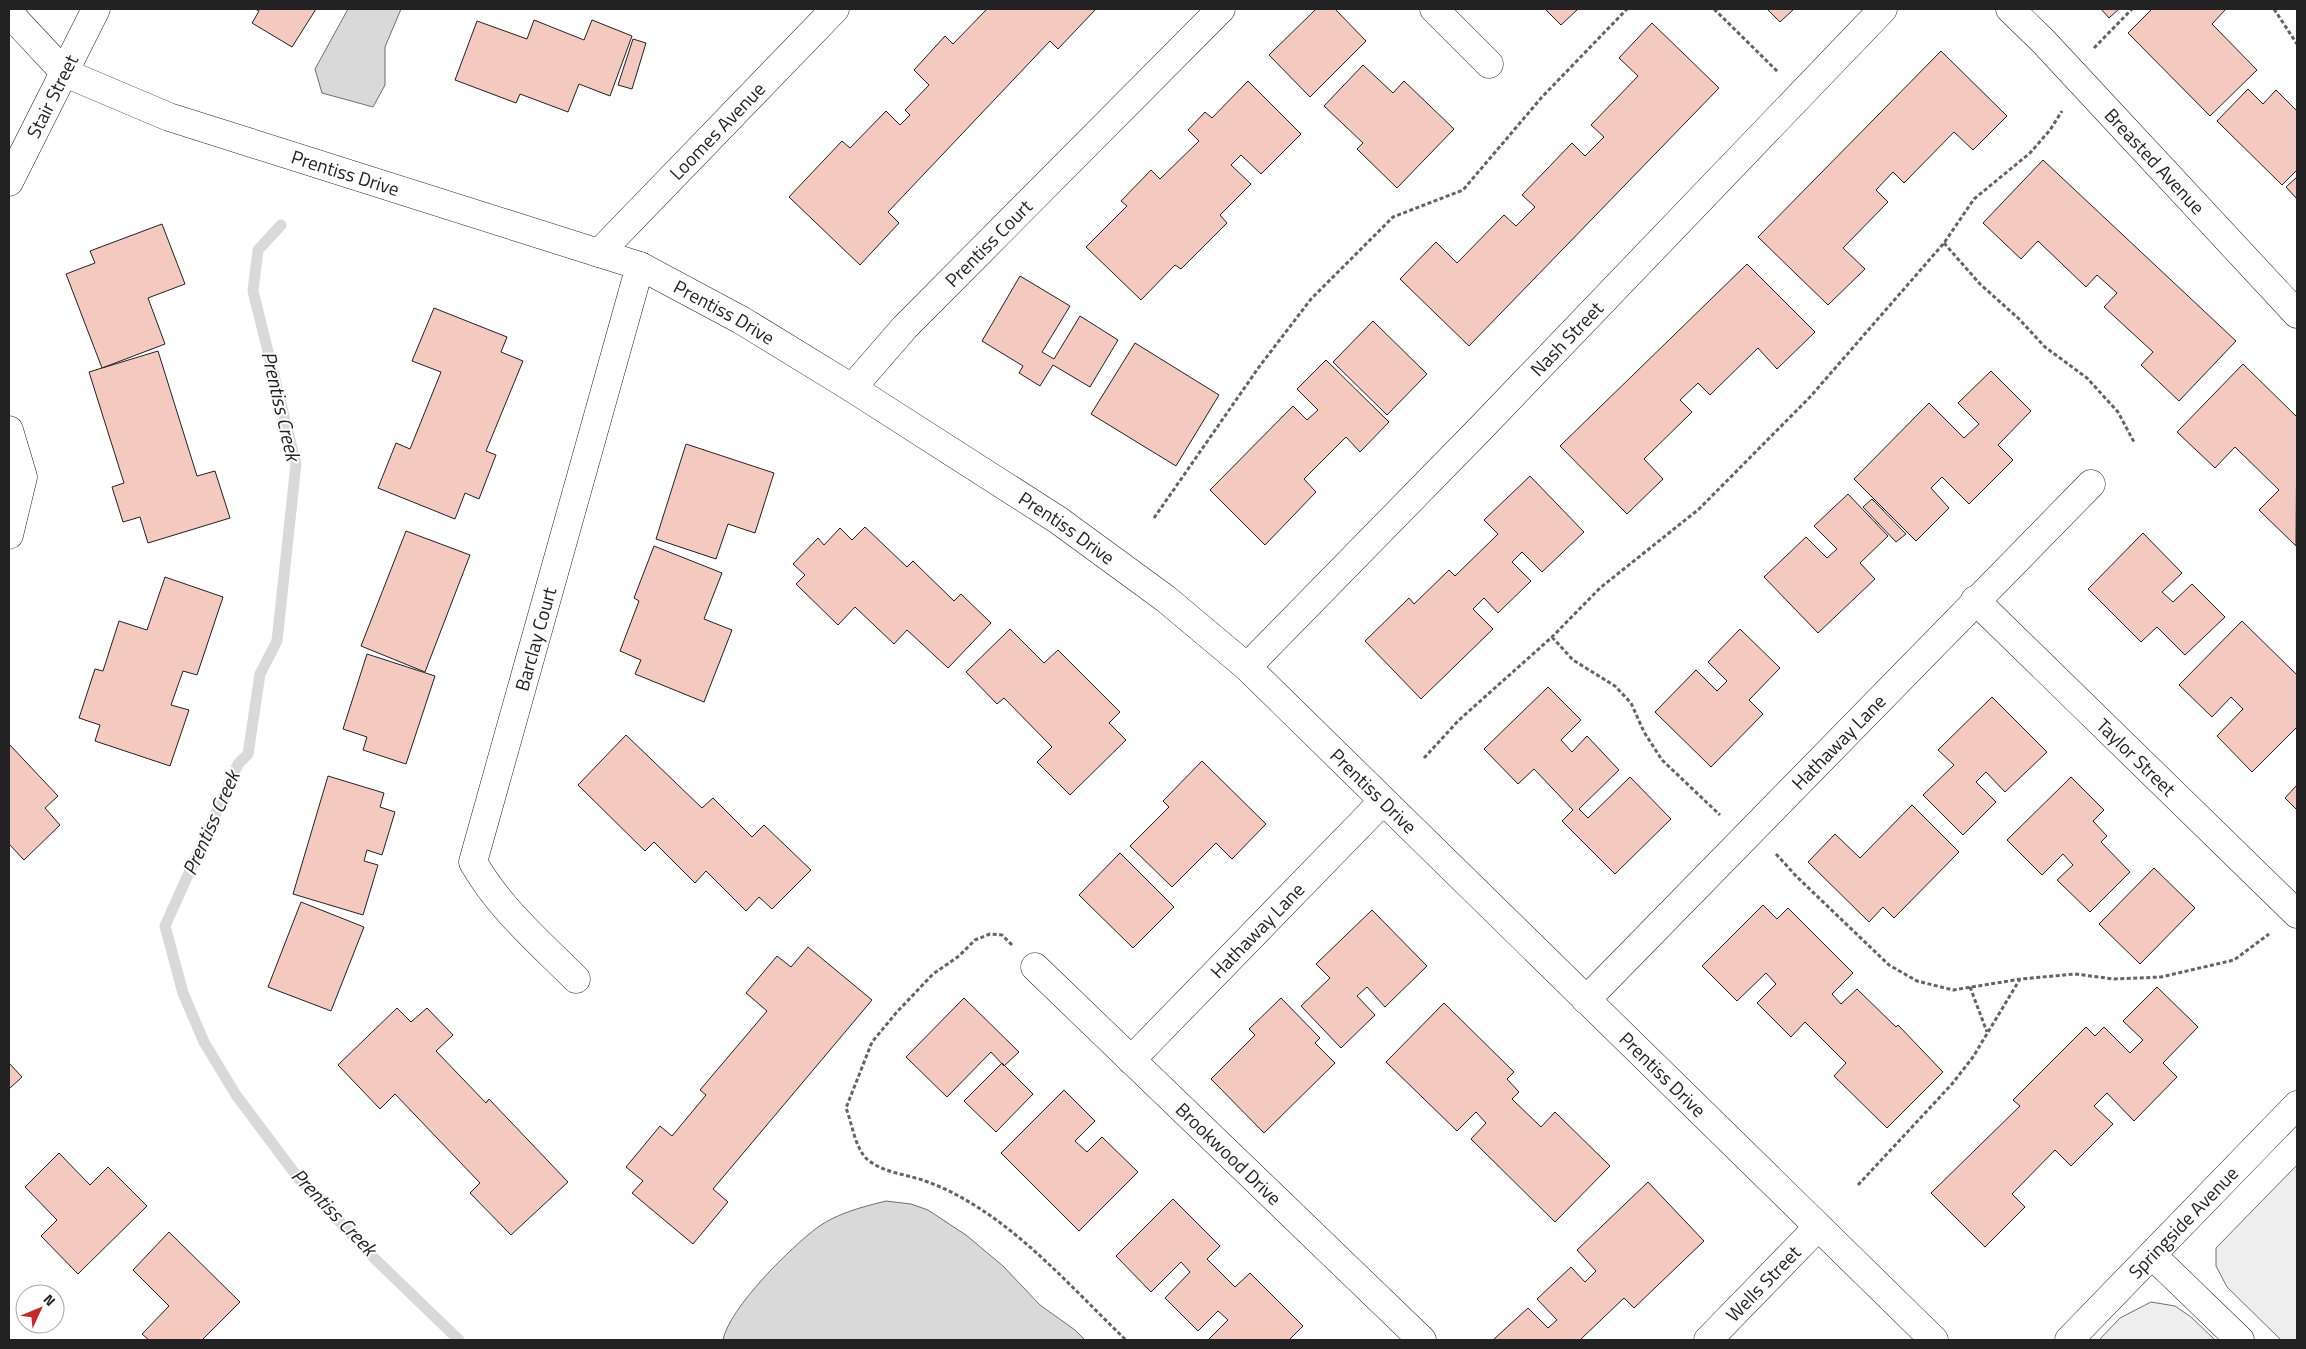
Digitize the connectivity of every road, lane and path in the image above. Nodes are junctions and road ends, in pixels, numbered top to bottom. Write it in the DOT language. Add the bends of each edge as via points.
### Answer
graph roads {
  1 [pos="96,9"];
  2 [pos="835,9"];
  3 [pos="1221,9"];
  4 [pos="1434,9"];
  5 [pos="1627,9"];
  6 [pos="1714,9"];
  7 [pos="1883,9"];
  8 [pos="2010,9"];
  9 [pos="2132,9"];
  10 [pos="2274,9"];
  11 [pos="9,13"];
  12 [pos="2297,44"];
  13 [pos="1489,64"];
  14 [pos="65,73"];
  15 [pos="2077,77"];
  16 [pos="1801,95"];
  17 [pos="9,182"];
  18 [pos="1944,243"];
  19 [pos="599,253"];
  20 [pos="640,266"];
  21 [pos="2297,314"];
  22 [pos="852,388"];
  23 [pos="9,430"];
  24 [pos="2134,442"];
  25 [pos="2091,484"];
  26 [pos="1154,518"];
  27 [pos="9,535"];
  28 [pos="1975,600"];
  29 [pos="1552,637"];
  30 [pos="1247,667"];
  31 [pos="1424,758"];
  32 [pos="1383,801"];
  33 [pos="1744,837"];
  34 [pos="2294,911"];
  35 [pos="1035,967"];
  36 [pos="2021,978"];
  37 [pos="576,979"];
  38 [pos="1970,987"];
  39 [pos="1586,1000"];
  40 [pos="1987,1032"];
  41 [pos="1131,1060"];
  42 [pos="2297,1105"];
  43 [pos="1858,1185"];
  44 [pos="1818,1227"];
  45 [pos="2152,1255"];
  46 [pos="1126,1340"];
  47 [pos="1422,1340"];
  48 [pos="1708,1340"];
  49 [pos="1934,1340"];
  50 [pos="2069,1340"];
  51 [pos="2240,1340"];
  1 -- 14 [label="street, Stair Street"];
  2 -- 19 [label="street, Loomes Avenue"];
  3 -- 22 [label="street, Prentiss Court" via="905,327"];
  4 -- 13 [label="street"];
  5 -- 26 [label="path" via="1542,97 1463,190 1393,217 1311,299 1259,367"];
  6 -- 16 [label="path"];
  7 -- 16 [label="street, Nash Street"];
  8 -- 15 [label="street, Breasted Avenue"];
  9 -- 15 [label="path" via="2092,50"];
  10 -- 12 [label="path"];
  11 -- 14 [label="street, Prentiss Drive"];
  14 -- 17 [label="street, Stair Street"];
  14 -- 19 [label="street, Prentiss Drive" via="215,134"];
  15 -- 18 [label="path" via="2050,130 2030,153 1974,199"];
  15 -- 21 [label="street, Breasted Avenue"];
  16 -- 30 [label="street, Nash Street"];
  18 -- 24 [label="path" via="1980,284 2045,347 2087,378 2118,412"];
  18 -- 29 [label="path" via="1816,390 1699,509 1600,588"];
  19 -- 20 [label="street, Prentiss Drive"];
  20 -- 22 [label="street, Prentiss Drive" via="741,320"];
  20 -- 37 [label="street, Barclay Court" via="473,862 500,902"];
  22 -- 30 [label="street, Prentiss Drive" via="1058,520 1166,600"];
  23 -- 27 [label="street" via="23,477"];
  25 -- 28 [label="street, Hathaway Lane"];
  28 -- 33 [label="street, Hathaway Lane"];
  28 -- 34 [label="street, Taylor Street"];
  29 -- 31 [label="path" via="1459,720"];
  29 -- 33 [label="path" via="1573,660 1615,686 1631,703 1662,760"];
  30 -- 32 [label="street, Prentiss Drive"];
  32 -- 39 [label="street, Prentiss Drive"];
  32 -- 41 [label="street, Hathaway Lane"];
  33 -- 38 [label="path" via="1773,851 1889,965 1917,980 1953,990"];
  33 -- 39 [label="street, Hathaway Lane"];
  34 -- 36 [label="path" via="2265,938 2234,960 2161,977 2114,979 2075,974"];
  35 -- 41 [label="street, Brookwood Drive"];
  35 -- 46 [label="path" via="1002,935 990,934 976,940 933,974 872,1042 846,1108 866,1158 950,1192 985,1212 1016,1236"];
  36 -- 38 [label="path"];
  36 -- 40 [label="path"];
  38 -- 40 [label="path"];
  39 -- 44 [label="street, Prentiss Drive"];
  40 -- 43 [label="path" via="1952,1084"];
  41 -- 47 [label="street, Brookwood Drive"];
  42 -- 45 [label="street, Springside Avenue"];
  44 -- 48 [label="street, Wells Street"];
  44 -- 49 [label="street, Prentiss Drive"];
  45 -- 50 [label="street, Springside Avenue"];
  45 -- 51 [label="street"];
}
